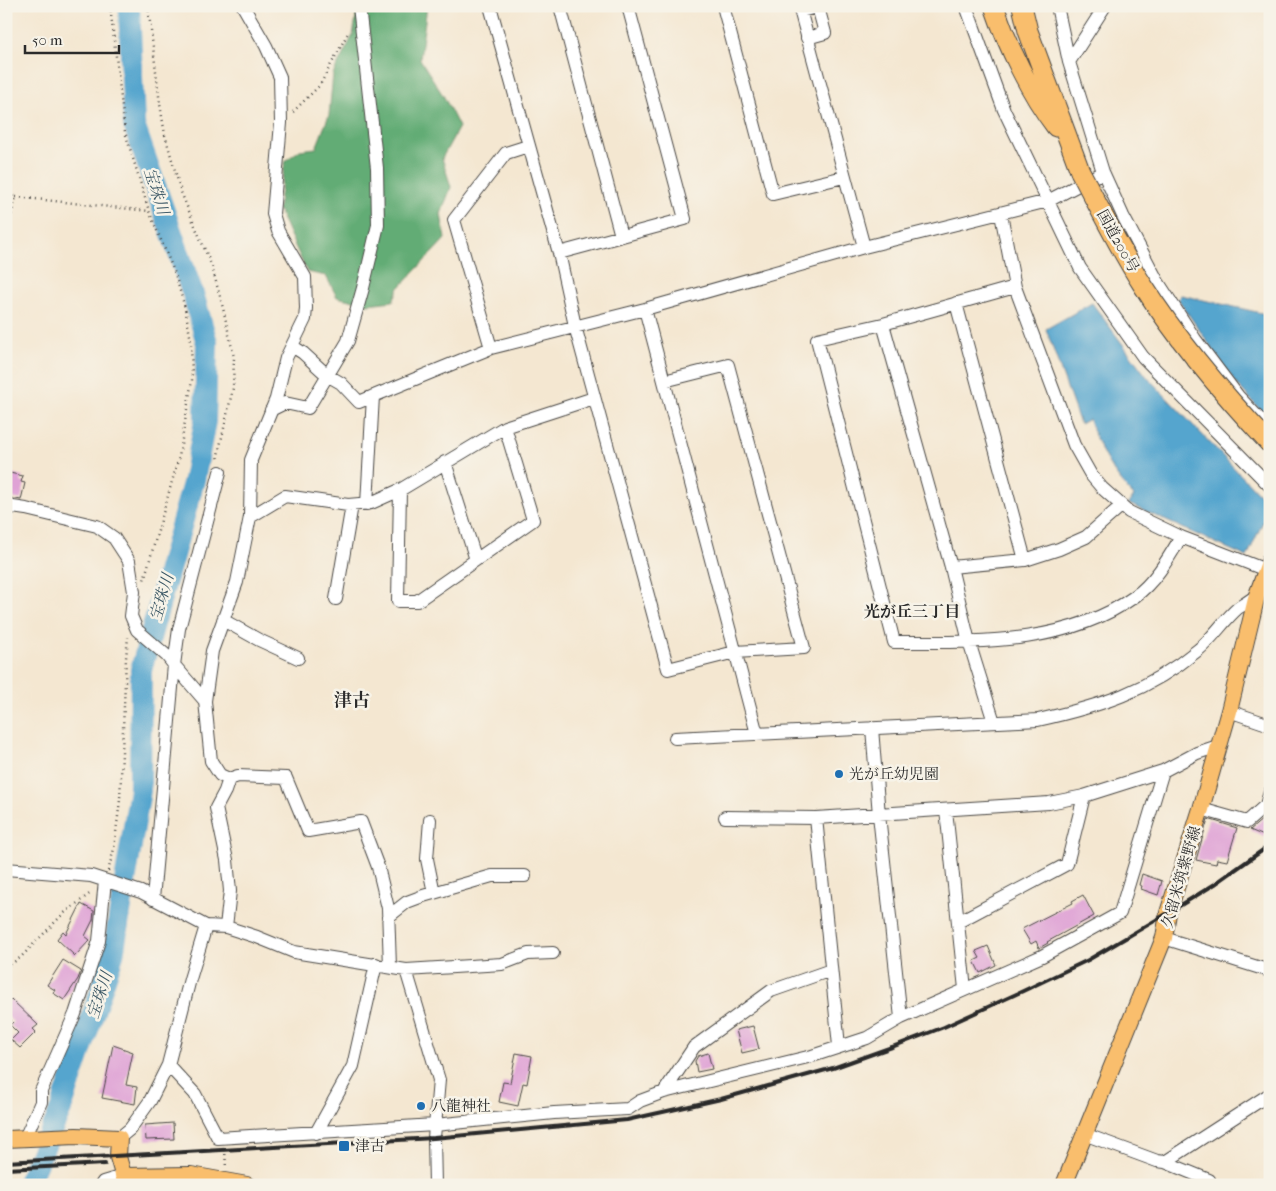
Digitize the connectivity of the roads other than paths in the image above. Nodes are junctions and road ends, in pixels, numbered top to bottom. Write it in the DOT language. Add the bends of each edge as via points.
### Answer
graph roads {
  1 [pos="243,6"];
  2 [pos="359,6"];
  3 [pos="490,6"];
  4 [pos="560,6"];
  5 [pos="628,6"];
  6 [pos="723,6"];
  7 [pos="966,6"];
  8 [pos="994,6"];
  9 [pos="1024,6"];
  10 [pos="1057,6"];
  11 [pos="1105,6"];
  12 [pos="800,9"];
  13 [pos="1098,12"];
  14 [pos="807,38"];
  15 [pos="1070,62"];
  16 [pos="1069,144"];
  17 [pos="528,146"];
  18 [pos="1103,172"];
  19 [pos="844,177"];
  20 [pos="1048,201"];
  21 [pos="1000,214"];
  22 [pos="621,236"];
  23 [pos="864,247"];
  24 [pos="559,253"];
  25 [pos="1015,287"];
  26 [pos="956,303"];
  27 [pos="645,309"];
  28 [pos="884,324"];
  29 [pos="575,326"];
  30 [pos="292,346"];
  31 [pos="491,348"];
  32 [pos="327,375"];
  33 [pos="664,381"];
  34 [pos="373,396"];
  35 [pos="594,398"];
  36 [pos="271,410"];
  37 [pos="505,427"];
  38 [pos="1270,430"];
  39 [pos="1270,444"];
  40 [pos="445,462"];
  41 [pos="220,472"];
  42 [pos="1270,486"];
  43 [pos="400,490"];
  44 [pos="367,504"];
  45 [pos="352,505"];
  46 [pos="6,506"];
  47 [pos="1121,506"];
  48 [pos="250,517"];
  49 [pos="1181,537"];
  50 [pos="476,560"];
  51 [pos="1025,560"];
  52 [pos="1268,565"];
  53 [pos="951,567"];
  54 [pos="1257,595"];
  55 [pos="336,599"];
  56 [pos="223,620"];
  57 [pos="969,642"];
  58 [pos="735,652"];
  59 [pos="298,658"];
  60 [pos="171,660"];
  61 [pos="205,700"];
  62 [pos="1229,711"];
  63 [pos="994,722"];
  64 [pos="1270,725"];
  65 [pos="872,728"];
  66 [pos="757,734"];
  67 [pos="674,738"];
  68 [pos="1218,746"];
  69 [pos="1163,771"];
  70 [pos="229,779"];
  71 [pos="1270,792"];
  72 [pos="1084,796"];
  73 [pos="1201,809"];
  74 [pos="946,810"];
  75 [pos="880,815"];
  76 [pos="725,817"];
  77 [pos="816,818"];
  78 [pos="430,820"];
  79 [pos="6,868"];
  80 [pos="525,876"];
  81 [pos="109,882"];
  82 [pos="434,893"];
  83 [pos="153,899"];
  84 [pos="388,917"];
  85 [pos="958,922"];
  86 [pos="206,926"];
  87 [pos="226,927"];
  88 [pos="1164,938"];
  89 [pos="554,952"];
  90 [pos="376,964"];
  91 [pos="390,967"];
  92 [pos="406,970"];
  93 [pos="831,970"];
  94 [pos="1270,971"];
  95 [pos="965,989"];
  96 [pos="901,1018"];
  97 [pos="839,1046"];
  98 [pos="168,1066"];
  99 [pos="664,1092"];
  100 [pos="1270,1094"];
  101 [pos="435,1125"];
  102 [pos="316,1133"];
  103 [pos="1084,1134"];
  104 [pos="28,1138"];
  105 [pos="119,1138"];
  106 [pos="6,1139"];
  107 [pos="1165,1162"];
  108 [pos="124,1180"];
  109 [pos="101,1185"];
  110 [pos="247,1185"];
  111 [pos="436,1185"];
  112 [pos="1064,1185"];
  113 [pos="1208,1185"];
  1 -- 30 [label="street" via="280,77 273,214 278,231 305,277 307,290 305,319"];
  2 -- 32 [label="street" via="377,168 378,225 348,341"];
  3 -- 17 [label="street"];
  4 -- 22 [label="street"];
  5 -- 22 [label="street" via="684,219"];
  6 -- 19 [label="street" via="773,194"];
  7 -- 20 [label="street" via="1004,110"];
  8 -- 16 [label="highway" via="1017,61 1045,113"];
  9 -- 16 [label="highway, 国道200号" via="1028,30"];
  10 -- 15 [label="street"];
  11 -- 13 [label="street"];
  12 -- 14 [label="street"];
  12 -- 14 [label="street" via="818,7 825,33"];
  13 -- 15 [label="street"];
  14 -- 19 [label="street"];
  15 -- 18 [label="street"];
  16 -- 39 [label="highway, 国道200号, bridge" via="1080,171 1142,285 1230,401"];
  17 -- 24 [label="street"];
  17 -- 31 [label="street" via="506,153 454,220"];
  18 -- 20 [label="street"];
  18 -- 38 [label="street" via="1136,240 1195,339 1238,396"];
  19 -- 23 [label="street"];
  20 -- 21 [label="street"];
  20 -- 42 [label="street" via="1080,268 1143,357"];
  21 -- 23 [label="street"];
  21 -- 25 [label="street"];
  22 -- 24 [label="street"];
  23 -- 27 [label="street"];
  24 -- 29 [label="street"];
  25 -- 26 [label="street"];
  25 -- 47 [label="street" via="1074,445 1091,475"];
  26 -- 28 [label="street"];
  26 -- 51 [label="street"];
  27 -- 29 [label="street"];
  27 -- 33 [label="street"];
  28 -- 53 [label="street"];
  28 -- 57 [label="street" via="817,339 894,642"];
  29 -- 31 [label="street"];
  29 -- 35 [label="street"];
  30 -- 32 [label="street"];
  30 -- 36 [label="street"];
  31 -- 34 [label="street"];
  32 -- 34 [label="street" via="341,383 359,402"];
  32 -- 36 [label="street" via="308,408 285,403"];
  33 -- 58 [label="street"];
  33 -- 58 [label="street" via="728,366 804,648"];
  34 -- 44 [label="street"];
  35 -- 37 [label="street"];
  35 -- 58 [label="street" via="668,669"];
  36 -- 48 [label="street" via="251,460"];
  37 -- 40 [label="street"];
  37 -- 50 [label="street" via="533,520"];
  40 -- 43 [label="street"];
  40 -- 50 [label="street"];
  41 -- 60 [label="street"];
  43 -- 44 [label="street"];
  43 -- 50 [label="street" via="398,601 417,601"];
  44 -- 45 [label="street"];
  45 -- 48 [label="street" via="285,496"];
  45 -- 55 [label="street"];
  46 -- 60 [label="street" via="97,526 114,538 129,561 134,592 131,616 137,630"];
  47 -- 49 [label="street"];
  47 -- 51 [label="street" via="1086,537"];
  48 -- 56 [label="street" via="237,582"];
  49 -- 52 [label="street"];
  49 -- 57 [label="street" via="1160,571 1135,597 1099,617 1046,634"];
  51 -- 53 [label="street"];
  52 -- 54 [label="main road, 久留米筑紫野線"];
  53 -- 57 [label="street"];
  54 -- 62 [label="main road, 久留米筑紫野線"];
  54 -- 63 [label="street" via="1237,609 1199,649 1162,676 1129,694 1085,710 1038,720"];
  56 -- 59 [label="street"];
  56 -- 61 [label="street" via="212,652"];
  57 -- 63 [label="street"];
  58 -- 66 [label="street"];
  60 -- 61 [label="street"];
  60 -- 83 [label="street"];
  61 -- 70 [label="street" via="211,760 220,775"];
  62 -- 64 [label="street"];
  62 -- 68 [label="main road, 久留米筑紫野線"];
  63 -- 65 [label="street"];
  65 -- 66 [label="street"];
  65 -- 75 [label="street"];
  66 -- 67 [label="street"];
  68 -- 69 [label="street"];
  68 -- 73 [label="main road, 久留米筑紫野線"];
  69 -- 72 [label="street"];
  69 -- 95 [label="street" via="1120,913 1042,956"];
  70 -- 84 [label="street" via="238,776 286,778 308,831 361,822 378,867"];
  70 -- 87 [label="street" via="216,808 230,891"];
  71 -- 73 [label="street" via="1266,806 1247,822"];
  72 -- 74 [label="street" via="1049,803"];
  72 -- 85 [label="street" via="1068,864"];
  73 -- 88 [label="main road, 久留米筑紫野線" via="1168,913"];
  74 -- 75 [label="street"];
  74 -- 85 [label="street"];
  75 -- 77 [label="street"];
  75 -- 96 [label="street"];
  76 -- 77 [label="street"];
  77 -- 93 [label="street"];
  78 -- 82 [label="street" via="426,859"];
  79 -- 81 [label="street" via="91,876"];
  80 -- 82 [label="street" via="492,876"];
  81 -- 83 [label="street"];
  81 -- 104 [label="street" via="99,941 75,1014 41,1091 41,1102"];
  82 -- 84 [label="street" via="407,902"];
  83 -- 86 [label="street"];
  84 -- 91 [label="street"];
  85 -- 95 [label="street"];
  86 -- 87 [label="street"];
  86 -- 98 [label="street"];
  87 -- 90 [label="street" via="294,952"];
  88 -- 94 [label="street"];
  88 -- 103 [label="main road, 久留米筑紫野線"];
  89 -- 92 [label="street" via="528,954 502,964"];
  90 -- 91 [label="street"];
  90 -- 102 [label="street" via="353,1066"];
  91 -- 92 [label="street"];
  92 -- 101 [label="street" via="439,1080"];
  93 -- 97 [label="street"];
  93 -- 99 [label="street" via="770,991 694,1047"];
  95 -- 96 [label="street"];
  96 -- 97 [label="street" via="867,1038"];
  97 -- 99 [label="street" via="812,1056"];
  98 -- 102 [label="street" via="194,1094 218,1138"];
  98 -- 105 [label="street" via="150,1101 130,1129"];
  99 -- 101 [label="street" via="640,1101 628,1110 554,1113"];
  100 -- 107 [label="street"];
  101 -- 102 [label="street"];
  101 -- 111 [label="street"];
  103 -- 107 [label="street"];
  103 -- 112 [label="main road, 久留米筑紫野線"];
  104 -- 105 [label="main road"];
  104 -- 106 [label="main road"];
  105 -- 108 [label="main road" via="118,1157"];
  107 -- 113 [label="street" via="1209,1180"];
  108 -- 109 [label="street" via="103,1182"];
  108 -- 110 [label="main road" via="191,1176"];
}
